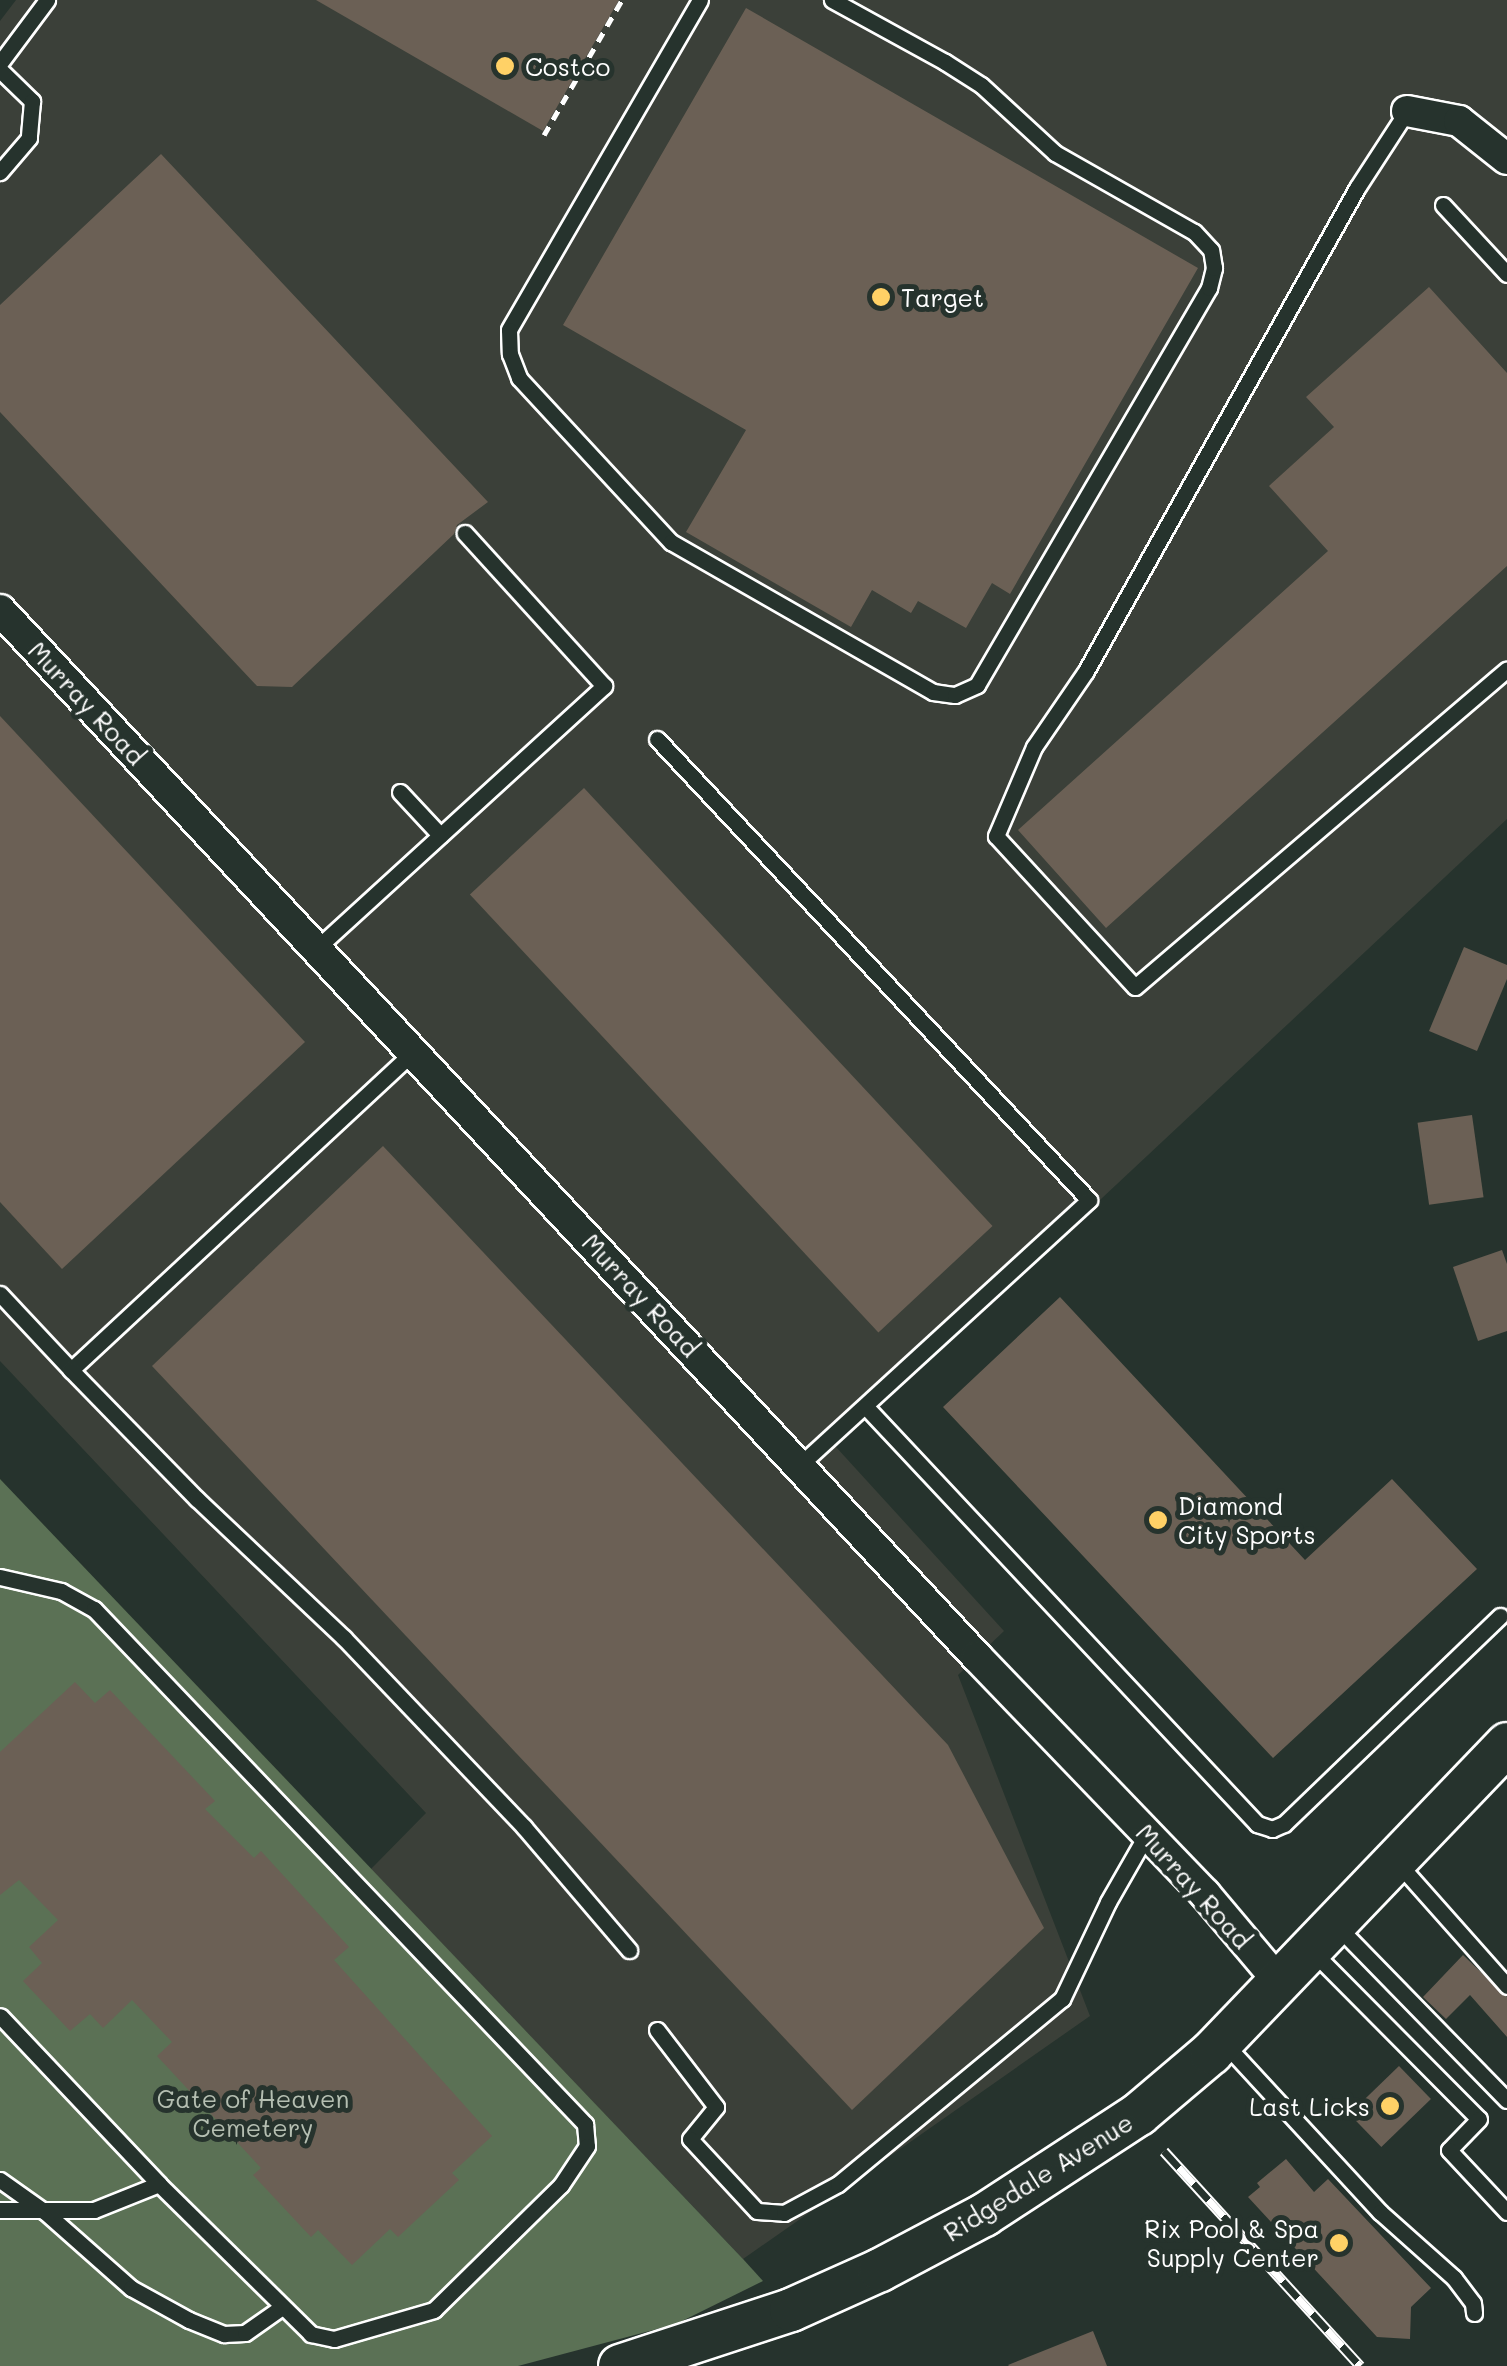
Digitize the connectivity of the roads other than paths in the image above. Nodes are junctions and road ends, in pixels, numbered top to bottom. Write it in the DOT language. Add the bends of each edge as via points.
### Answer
graph roads {
  1 [pos="48,0"];
  2 [pos="700,0"];
  3 [pos="832,0"];
  4 [pos="0,67"];
  5 [pos="1407,111"];
  6 [pos="1507,159"];
  7 [pos="0,172"];
  8 [pos="1444,205"];
  9 [pos="1507,274"];
  10 [pos="466,533"];
  11 [pos="0,610"];
  12 [pos="1507,669"];
  13 [pos="657,739"];
  14 [pos="400,792"];
  15 [pos="440,835"];
  16 [pos="317,948"];
  17 [pos="414,1051"];
  18 [pos="0,1294"];
  19 [pos="71,1370"];
  20 [pos="866,1406"];
  21 [pos="799,1466"];
  22 [pos="0,1576"];
  23 [pos="1500,1616"];
  24 [pos="1507,1744"];
  25 [pos="1147,1834"];
  26 [pos="1394,1860"];
  27 [pos="1322,1936"];
  28 [pos="629,1950"];
  29 [pos="1279,1982"];
  30 [pos="1507,1986"];
  31 [pos="0,2016"];
  32 [pos="657,2030"];
  33 [pos="1222,2042"];
  34 [pos="1507,2100"];
  35 [pos="0,2180"];
  36 [pos="159,2184"];
  37 [pos="0,2210"];
  38 [pos="45,2212"];
  39 [pos="1507,2212"];
  40 [pos="282,2308"];
  41 [pos="1474,2313"];
  42 [pos="620,2366"];
  1 -- 4 [label="lane"];
  2 -- 3 [label="lane" via="509,330 514,366 671,542 933,692 955,694 977,685 1209,288 1211,250 1194,232 1055,153 981,85"];
  4 -- 7 [label="lane" via="32,101 29,138"];
  5 -- 6 [label="street" via="1460,122"];
  5 -- 12 [label="lane" via="1357,188 1086,671 1034,746 996,836 1134,987"];
  8 -- 9 [label="lane"];
  10 -- 15 [label="lane" via="604,686"];
  11 -- 16 [label="street, Murray Road"];
  13 -- 20 [label="lane" via="1089,1200"];
  14 -- 15 [label="lane"];
  15 -- 16 [label="lane"];
  16 -- 17 [label="street, Murray Road"];
  17 -- 19 [label="lane"];
  17 -- 21 [label="street, Murray Road"];
  18 -- 19 [label="lane"];
  19 -- 28 [label="lane" via="344,1638 524,1826"];
  20 -- 21 [label="lane"];
  20 -- 23 [label="lane" via="1257,1824 1272,1829"];
  21 -- 25 [label="street, Murray Road"];
  22 -- 40 [label="lane" via="61,1590 94,1609 584,2124 587,2146 578,2165 424,2316 334,2339 311,2334"];
  24 -- 26 [label="main road, Ridgedale Avenue"];
  25 -- 29 [label="street, Murray Road"];
  25 -- 32 [label="lane" via="1062,2000 838,2184 784,2213 757,2211 690,2139 716,2107"];
  26 -- 27 [label="main road, Ridgedale Avenue"];
  26 -- 30 [label="lane"];
  27 -- 29 [label="main road, Ridgedale Avenue"];
  27 -- 34 [label="lane"];
  27 -- 39 [label="lane" via="1480,2119 1449,2150"];
  29 -- 33 [label="main road, Ridgedale Avenue"];
  31 -- 36 [label="lane"];
  33 -- 41 [label="lane" via="1380,2212 1454,2278"];
  33 -- 42 [label="main road, Ridgedale Avenue" via="1139,2114 984,2216 790,2310"];
  35 -- 38 [label="lane"];
  36 -- 38 [label="lane" via="94,2210"];
  36 -- 40 [label="lane"];
  37 -- 38 [label="lane"];
  38 -- 40 [label="lane" via="131,2288 224,2334 246,2334"];
}
